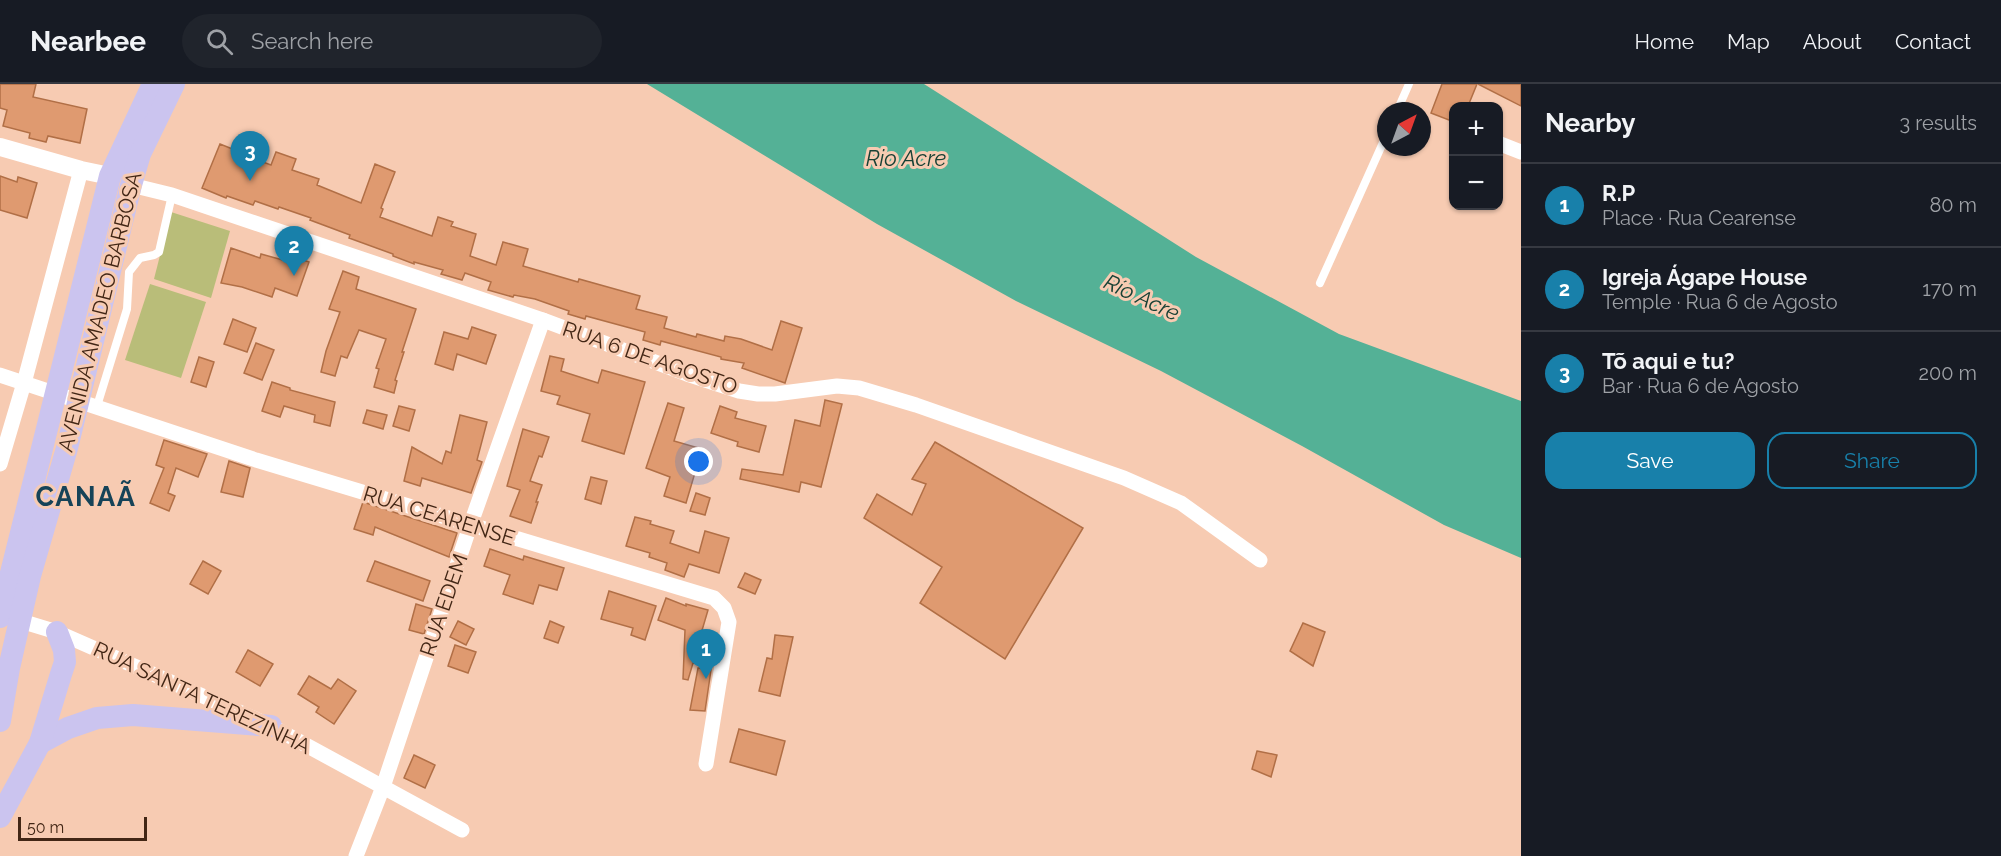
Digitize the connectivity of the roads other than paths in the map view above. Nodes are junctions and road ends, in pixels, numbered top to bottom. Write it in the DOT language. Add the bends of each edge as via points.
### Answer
graph roads {
  1 [pos="153,84"];
  2 [pos="174,84"];
  3 [pos="1409,84"];
  4 [pos="1401,102"];
  5 [pos="1503,145"];
  6 [pos="0,147"];
  7 [pos="1521,152"];
  8 [pos="1377,156"];
  9 [pos="81,170"];
  10 [pos="110,176"];
  11 [pos="131,185"];
  12 [pos="172,195"];
  13 [pos="1320,283"];
  14 [pos="543,320"];
  15 [pos="0,375"];
  16 [pos="24,382"];
  17 [pos="97,406"];
  18 [pos="0,464"];
  19 [pos="471,526"];
  20 [pos="1260,560"];
  21 [pos="20,574"];
  22 [pos="0,616"];
  23 [pos="57,632"];
  24 [pos="0,721"];
  25 [pos="271,726"];
  26 [pos="40,743"];
  27 [pos="706,764"];
  28 [pos="383,787"];
  29 [pos="0,817"];
  30 [pos="462,830"];
  31 [pos="356,856"];
  1 -- 10 [label="main road, AVENIDA AMADEO BARBOSA"];
  2 -- 11 [label="main road, AVENIDA AMADEO BARBOSA" via="140,153"];
  3 -- 4 [label="lane"];
  5 -- 7 [label="street"];
  6 -- 9 [label="street"];
  8 -- 13 [label="lane"];
  9 -- 10 [label="street"];
  9 -- 16 [label="street"];
  10 -- 21 [label="main road, AVENIDA AMADEO BARBOSA" via="45,441"];
  11 -- 12 [label="street, RUA 6 DE AGOSTO"];
  11 -- 21 [label="main road, AVENIDA AMADEO BARBOSA" via="67,448"];
  12 -- 14 [label="street, RUA 6 DE AGOSTO"];
  12 -- 17 [label="lane" via="159,252 140,258 129,272 127,309"];
  14 -- 19 [label="street, RUA EDEM"];
  14 -- 20 [label="street, RUA 6 DE AGOSTO" via="739,391 775,394 837,386 859,388 916,405 1124,478 1181,503"];
  15 -- 16 [label="street, RUA CEARENSE"];
  16 -- 17 [label="street, RUA CEARENSE"];
  16 -- 18 [label="street"];
  17 -- 19 [label="street, RUA CEARENSE"];
  19 -- 27 [label="street, RUA CEARENSE" via="699,592 714,598 724,608 729,622"];
  19 -- 28 [label="street, RUA EDEM"];
  21 -- 22 [label="main road, AVENIDA AMADEO BARBOSA"];
  21 -- 24 [label="main road, AVENIDA AMADEO BARBOSA"];
  22 -- 23 [label="street, RUA SANTA TEREZINHA"];
  23 -- 25 [label="street, RUA SANTA TEREZINHA"];
  23 -- 26 [label="main road" via="64,662"];
  25 -- 26 [label="main road" via="133,715 97,718"];
  25 -- 28 [label="street, RUA SANTA TEREZINHA"];
  26 -- 29 [label="main road"];
  28 -- 30 [label="street, RUA SANTA TEREZINHA"];
  28 -- 31 [label="street, RUA EDEM"];
}
